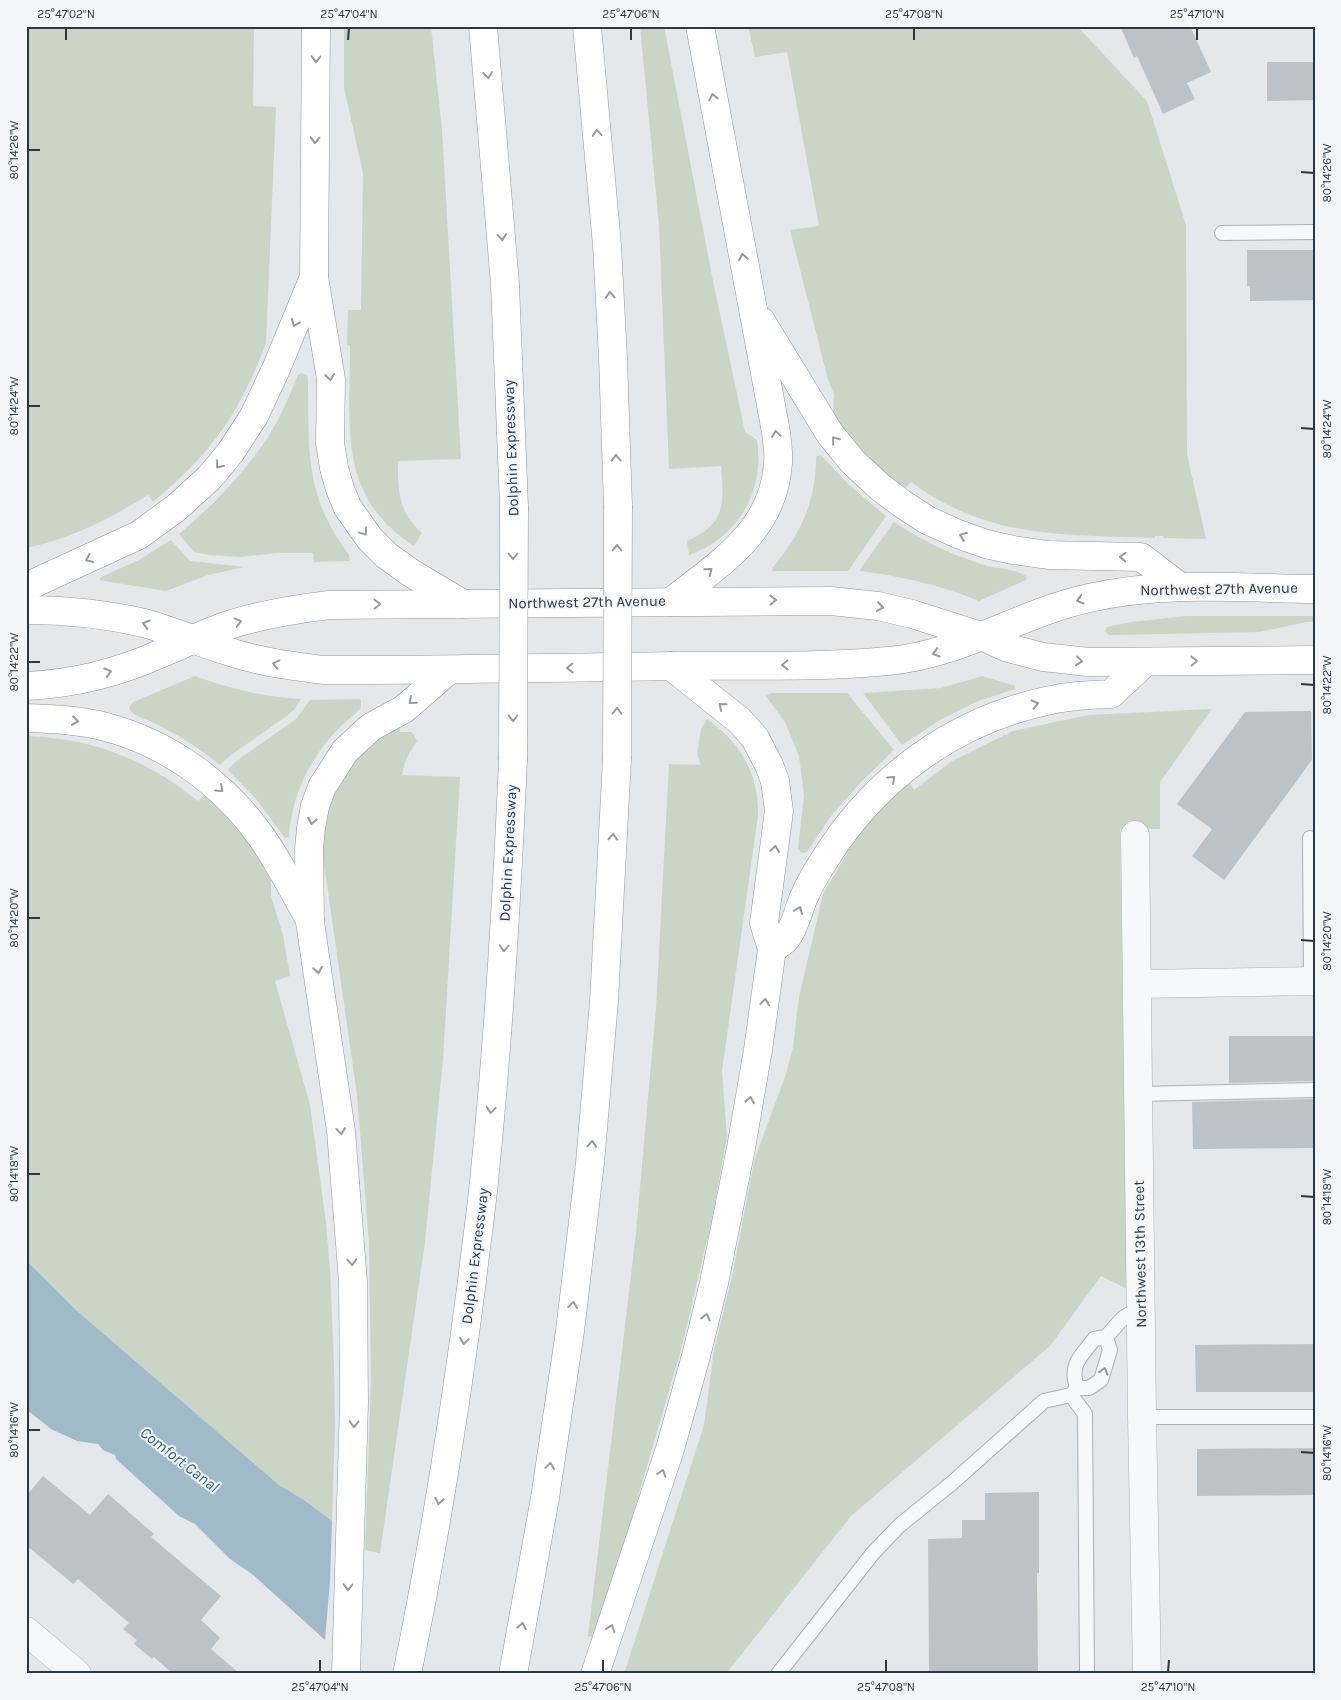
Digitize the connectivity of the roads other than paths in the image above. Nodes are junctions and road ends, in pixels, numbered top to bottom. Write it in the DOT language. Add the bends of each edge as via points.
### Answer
graph roads {
  1 [pos="316,26"];
  2 [pos="483,26"];
  3 [pos="587,26"];
  4 [pos="700,26"];
  5 [pos="1315,232"];
  6 [pos="1222,233"];
  7 [pos="314,277"];
  8 [pos="751,305"];
  9 [pos="26,587"];
  10 [pos="1180,587"];
  11 [pos="1315,589"];
  12 [pos="671,602"];
  13 [pos="463,604"];
  14 [pos="26,610"];
  15 [pos="981,636"];
  16 [pos="193,639"];
  17 [pos="1315,660"];
  18 [pos="1145,662"];
  19 [pos="671,666"];
  20 [pos="449,670"];
  21 [pos="26,686"];
  22 [pos="26,718"];
  23 [pos="1135,835"];
  24 [pos="1310,838"];
  25 [pos="310,922"];
  26 [pos="772,949"];
  27 [pos="1313,981"];
  28 [pos="1137,984"];
  29 [pos="1315,1090"];
  30 [pos="1139,1094"];
  31 [pos="1141,1307"];
  32 [pos="1106,1336"];
  33 [pos="1074,1391"];
  34 [pos="1142,1417"];
  35 [pos="1315,1417"];
  36 [pos="26,1631"];
  37 [pos="77,1674"];
  38 [pos="346,1674"];
  39 [pos="407,1674"];
  40 [pos="513,1674"];
  41 [pos="595,1674"];
  42 [pos="778,1674"];
  43 [pos="1087,1674"];
  44 [pos="1147,1674"];
  1 -- 7 [label="highway, one-way"];
  2 -- 39 [label="highway, Dolphin Expressway, one-way, bridge" via="505,284 514,507 513,759 507,898 485,1173 464,1338 447,1456"];
  40 -- 3 [label="highway, one-way, bridge" via="545,1498 589,1172 604,1000 617,759 618,506 614,358"];
  8 -- 4 [label="highway, one-way"];
  5 -- 6 [label="lane"];
  7 -- 9 [label="highway, one-way" via="254,416 209,478 176,508 138,535"];
  7 -- 13 [label="highway, one-way" via="331,379 332,460 348,508 386,555"];
  10 -- 8 [label="highway, one-way" via="1141,557 1048,555 986,544 927,520 901,503 854,462 830,434"];
  12 -- 8 [label="highway, one-way" via="744,542 768,508 776,485 779,461 776,432"];
  10 -- 11 [label="highway, Northwest 27th Avenue"];
  10 -- 15 [label="highway, Northwest 27th Avenue, one-way" via="1122,591 1087,598"];
  12 -- 13 [label="highway, Northwest 27th Avenue"];
  12 -- 15 [label="highway, Northwest 27th Avenue, one-way" via="831,601 878,606"];
  16 -- 13 [label="highway, Northwest 27th Avenue, one-way" via="232,624 294,609 329,605"];
  16 -- 14 [label="highway, Northwest 27th Avenue, one-way" via="102,615"];
  15 -- 18 [label="highway, Northwest 27th Avenue, one-way" via="1008,648 1043,657 1088,662"];
  15 -- 19 [label="highway, Northwest 27th Avenue, one-way" via="930,655 890,661 825,665"];
  20 -- 16 [label="highway, Northwest 27th Avenue, one-way" via="324,670 283,665"];
  21 -- 16 [label="highway, Northwest 27th Avenue, one-way" via="94,676 162,654"];
  18 -- 17 [label="highway, Northwest 27th Avenue, one-way"];
  26 -- 18 [label="highway, one-way" via="788,937 814,878 840,837 868,802 910,763 957,733 1021,707 1078,695 1111,694"];
  19 -- 20 [label="highway, Northwest 27th Avenue, one-way"];
  26 -- 19 [label="highway, one-way" via="764,923 779,811 775,781 763,751 748,729"];
  20 -- 25 [label="highway, one-way" via="404,708 359,737 322,787 310,828"];
  22 -- 25 [label="highway, one-way" via="62,719 105,726 161,749 194,769 228,797 259,834"];
  23 -- 28 [label="street, Northwest 13th Street"];
  24 -- 27 [label="lane"];
  25 -- 38 [label="highway, one-way" via="341,1130 353,1282 354,1403"];
  41 -- 26 [label="highway, one-way" via="670,1449 714,1283 750,1099"];
  27 -- 28 [label="street"];
  28 -- 30 [label="street, Northwest 13th Street"];
  29 -- 30 [label="lane"];
  30 -- 31 [label="street, Northwest 13th Street"];
  31 -- 32 [label="lane" via="1123,1318"];
  31 -- 34 [label="street, Northwest 13th Street"];
  32 -- 33 [label="lane" via="1094,1339 1074,1367"];
  33 -- 32 [label="lane, one-way" via="1089,1388 1101,1380 1110,1350"];
  33 -- 42 [label="lane" via="1044,1401 900,1525 873,1553"];
  33 -- 43 [label="lane" via="1085,1414"];
  34 -- 35 [label="lane"];
  34 -- 44 [label="street, Northwest 13th Street"];
  36 -- 37 [label="street"];
}
